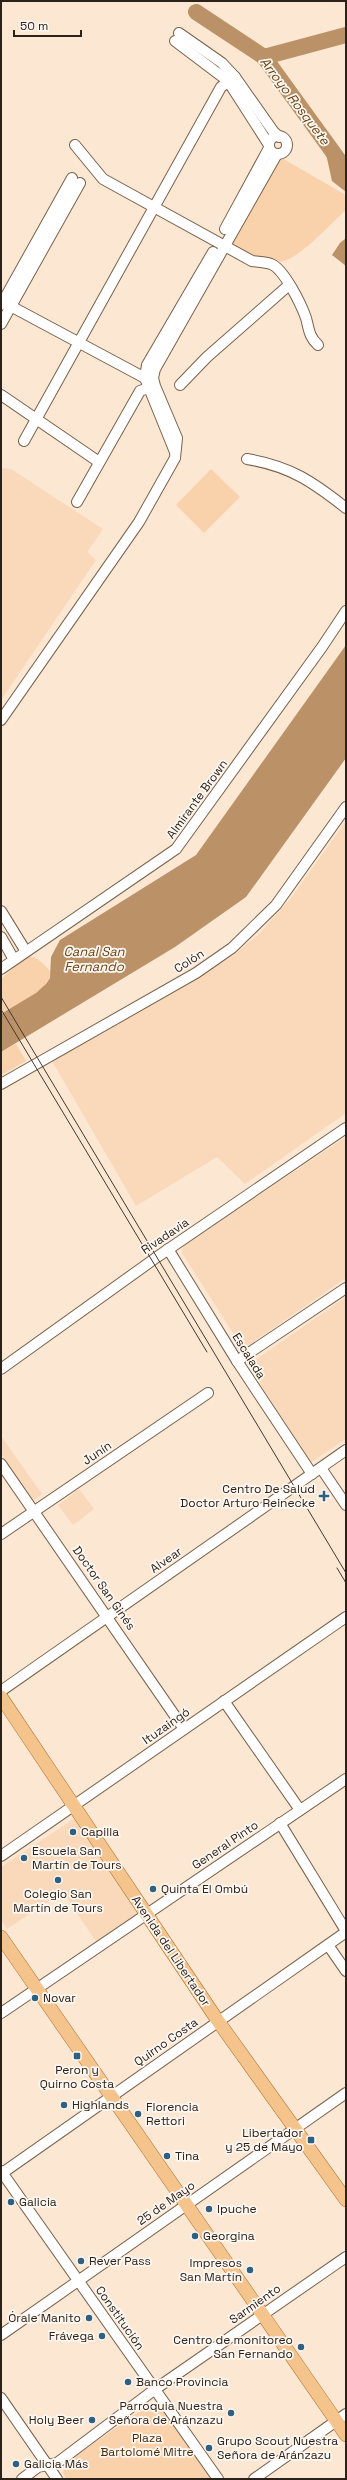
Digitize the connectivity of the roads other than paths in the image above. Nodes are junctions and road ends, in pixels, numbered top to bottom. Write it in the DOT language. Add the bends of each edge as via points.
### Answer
graph roads {
  1 [pos="177,37"];
  2 [pos="232,79"];
  3 [pos="279,137"];
  4 [pos="75,145"];
  5 [pos="272,149"];
  6 [pos="76,180"];
  7 [pos="154,207"];
  8 [pos="221,244"];
  9 [pos="289,285"];
  10 [pos="5,304"];
  11 [pos="1,324"];
  12 [pos="79,343"];
  13 [pos="318,346"];
  14 [pos="150,382"];
  15 [pos="180,385"];
  16 [pos="1,395"];
  17 [pos="36,418"];
  18 [pos="24,442"];
  19 [pos="247,459"];
  20 [pos="99,462"];
  21 [pos="77,502"];
  22 [pos="346,508"];
  23 [pos="346,611"];
  24 [pos="1,720"];
  25 [pos="346,807"];
  26 [pos="1,911"];
  27 [pos="1,937"];
  28 [pos="25,950"];
  29 [pos="13,958"];
  30 [pos="1,969"];
  31 [pos="1,1084"];
  32 [pos="346,1128"];
  33 [pos="168,1249"];
  34 [pos="346,1288"];
  35 [pos="237,1361"];
  36 [pos="1,1369"];
  37 [pos="208,1393"];
  38 [pos="346,1450"];
  39 [pos="1,1464"];
  40 [pos="321,1468"];
  41 [pos="312,1474"];
  42 [pos="346,1505"];
  43 [pos="34,1512"];
  44 [pos="1,1534"];
  45 [pos="108,1616"];
  46 [pos="346,1617"];
  47 [pos="1,1691"];
  48 [pos="1,1697"];
  49 [pos="224,1701"];
  50 [pos="184,1729"];
  51 [pos="346,1779"];
  52 [pos="74,1807"];
  53 [pos="300,1810"];
  54 [pos="280,1823"];
  55 [pos="1,1856"];
  56 [pos="146,1915"];
  57 [pos="346,1932"];
  58 [pos="1,1937"];
  59 [pos="328,1945"];
  60 [pos="346,1971"];
  61 [pos="36,1989"];
  62 [pos="1,2013"];
  63 [pos="218,2021"];
  64 [pos="346,2093"];
  65 [pos="112,2096"];
  66 [pos="296,2128"];
  67 [pos="2,2173"];
  68 [pos="346,2200"];
  69 [pos="187,2204"];
  70 [pos="346,2257"];
  71 [pos="78,2281"];
  72 [pos="264,2314"];
  73 [pos="1,2335"];
  74 [pos="154,2390"];
  75 [pos="1,2398"];
  76 [pos="341,2417"];
  77 [pos="346,2435"];
  78 [pos="47,2465"];
  79 [pos="22,2479"];
  80 [pos="57,2479"];
  81 [pos="218,2479"];
  82 [pos="254,2479"];
  1 -- 2 [label="street"];
  2 -- 3 [label="street"];
  2 -- 5 [label="street"];
  2 -- 7 [label="street" via="221,88"];
  3 -- 5 [label="street" via="274,138"];
  3 -- 5 [label="street" via="285,140 285,151"];
  4 -- 7 [label="street" via="104,178"];
  5 -- 8 [label="street"];
  6 -- 10 [label="street"];
  7 -- 8 [label="street"];
  7 -- 12 [label="street"];
  8 -- 9 [label="street" via="252,261 276,267"];
  8 -- 14 [label="street"];
  9 -- 13 [label="street" via="306,317 312,339"];
  9 -- 15 [label="street" via="207,357"];
  10 -- 11 [label="street"];
  10 -- 12 [label="street"];
  12 -- 14 [label="street"];
  12 -- 17 [label="street"];
  14 -- 20 [label="street" via="140,391"];
  14 -- 24 [label="street" via="176,458 139,522"];
  16 -- 17 [label="street"];
  17 -- 18 [label="street"];
  17 -- 20 [label="street"];
  19 -- 22 [label="street" via="267,462 303,476"];
  20 -- 21 [label="street"];
  23 -- 28 [label="street, Almirante Brown" via="176,849"];
  25 -- 31 [label="street, Colón" via="276,905 232,948 196,973"];
  26 -- 28 [label="street"];
  27 -- 29 [label="street"];
  28 -- 29 [label="street, Almirante Brown"];
  29 -- 30 [label="street, Almirante Brown"];
  32 -- 33 [label="street, Rivadavia"];
  33 -- 35 [label="street, Escalada"];
  33 -- 36 [label="street, Rivadavia"];
  34 -- 35 [label="street"];
  35 -- 41 [label="street, Escalada"];
  37 -- 43 [label="street, Junín"];
  38 -- 40 [label="street, Alvear"];
  39 -- 43 [label="street, Doctor San Ginés"];
  40 -- 41 [label="street, Alvear"];
  40 -- 42 [label="street"];
  41 -- 45 [label="street, Alvear"];
  43 -- 44 [label="street, Junín"];
  43 -- 45 [label="street, Doctor San Ginés"];
  45 -- 47 [label="street, Alvear"];
  45 -- 50 [label="street, Doctor San Ginés"];
  46 -- 49 [label="street, Ituzaingó"];
  48 -- 52 [label="main road, Avenida del Libertador"];
  49 -- 50 [label="street, Ituzaingó"];
  49 -- 53 [label="street"];
  50 -- 52 [label="street, Ituzaingó"];
  51 -- 53 [label="street, General Pinto"];
  52 -- 55 [label="street, Ituzaingó"];
  52 -- 56 [label="main road, Avenida del Libertador"];
  53 -- 54 [label="street, General Pinto"];
  54 -- 56 [label="street, General Pinto"];
  54 -- 57 [label="street"];
  56 -- 61 [label="street, General Pinto"];
  56 -- 63 [label="main road, Avenida del Libertador"];
  57 -- 59 [label="street, Quirno Costa"];
  58 -- 61 [label="main road"];
  59 -- 60 [label="street"];
  59 -- 63 [label="street, Quirno Costa"];
  61 -- 62 [label="street, General Pinto"];
  61 -- 65 [label="main road"];
  63 -- 65 [label="street, Quirno Costa"];
  63 -- 66 [label="main road, Avenida del Libertador"];
  64 -- 66 [label="street, 25 de Mayo"];
  65 -- 67 [label="street, Quirno Costa"];
  65 -- 69 [label="main road"];
  66 -- 68 [label="main road, Avenida del Libertador"];
  66 -- 69 [label="street, 25 de Mayo"];
  67 -- 71 [label="street, Constitución"];
  69 -- 71 [label="street, 25 de Mayo"];
  69 -- 72 [label="main road"];
  70 -- 72 [label="street, Sarmiento"];
  71 -- 73 [label="street, 25 de Mayo"];
  71 -- 74 [label="street, Constitución"];
  72 -- 74 [label="street, Sarmiento"];
  72 -- 76 [label="main road"];
  74 -- 78 [label="street, Sarmiento" via="57,2463"];
  74 -- 81 [label="street, Constitución"];
  75 -- 78 [label="street"];
  76 -- 77 [label="main road"];
  76 -- 82 [label="street"];
  78 -- 79 [label="street, Sarmiento" via="38,2467"];
  78 -- 80 [label="street"];
}
